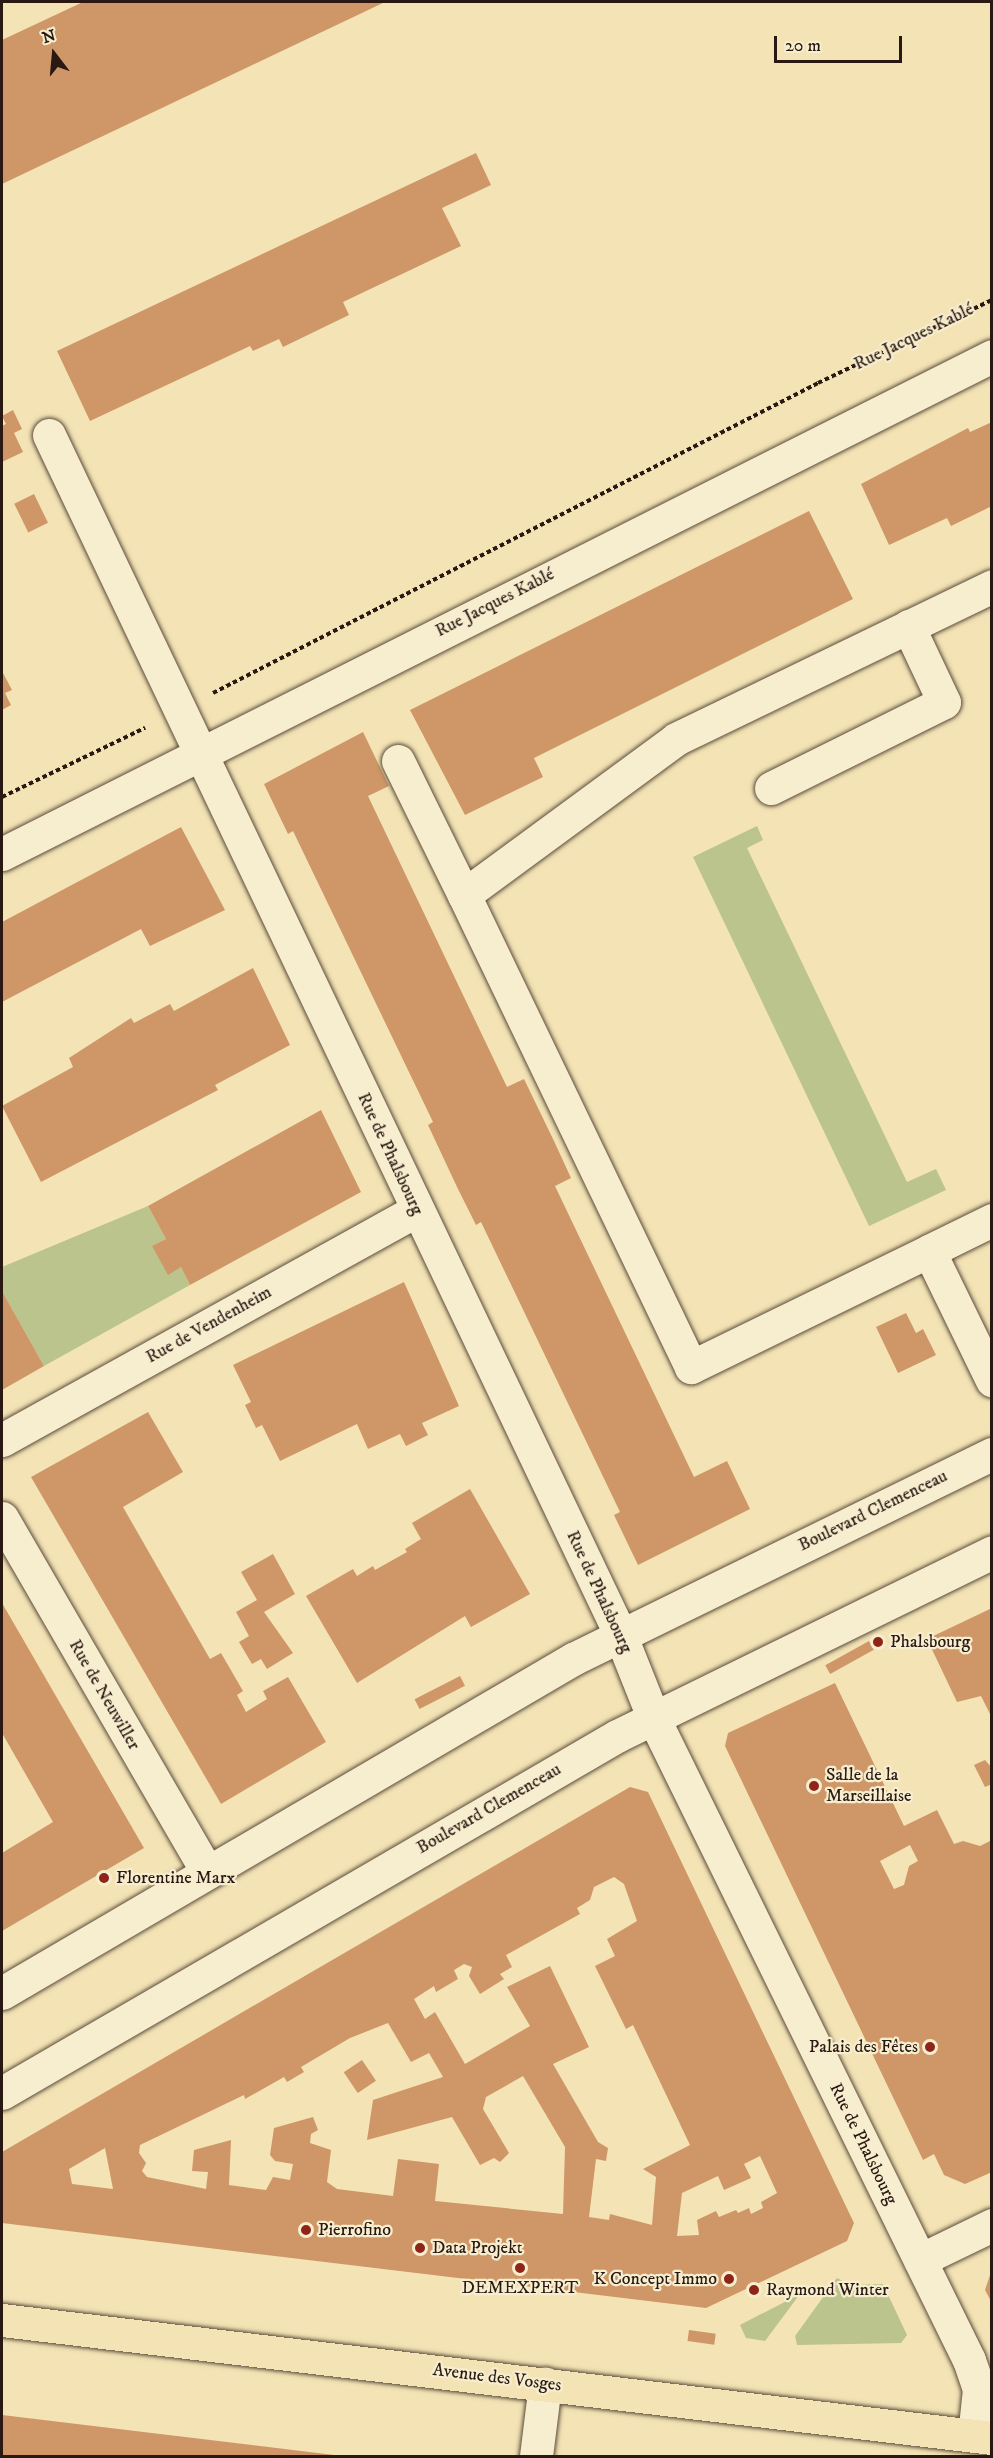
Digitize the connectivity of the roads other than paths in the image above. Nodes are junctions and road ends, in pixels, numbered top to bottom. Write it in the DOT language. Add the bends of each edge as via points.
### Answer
graph roads {
  1 [pos="992,357"];
  2 [pos="49,435"];
  3 [pos="992,586"];
  4 [pos="908,626"];
  5 [pos="198,753"];
  6 [pos="398,761"];
  7 [pos="771,788"];
  8 [pos="2,854"];
  9 [pos="464,895"];
  10 [pos="417,1210"];
  11 [pos="992,1220"];
  12 [pos="929,1251"];
  13 [pos="992,1380"];
  14 [pos="2,1440"];
  15 [pos="992,1454"];
  16 [pos="2,1518"];
  17 [pos="992,1552"];
  18 [pos="620,1634"];
  19 [pos="653,1717"];
  20 [pos="207,1872"];
  21 [pos="2,1992"];
  22 [pos="2,2093"];
  23 [pos="992,2225"];
  24 [pos="920,2260"];
  25 [pos="2,2320"];
  26 [pos="545,2384"];
  27 [pos="983,2437"];
  28 [pos="536,2457"];
  1 -- 5 [label="street, Rue Jacques Kablé"];
  2 -- 5 [label="street, Rue de Phalsbourg"];
  3 -- 4 [label="street"];
  4 -- 7 [label="street" via="944,702"];
  4 -- 9 [label="street" via="676,739"];
  5 -- 8 [label="street, Rue Jacques Kablé"];
  5 -- 10 [label="street, Rue de Phalsbourg"];
  6 -- 9 [label="street"];
  9 -- 12 [label="street" via="691,1367"];
  10 -- 14 [label="street, Rue de Vendenheim"];
  10 -- 18 [label="street, Rue de Phalsbourg"];
  11 -- 12 [label="street"];
  12 -- 13 [label="street"];
  15 -- 18 [label="street, Boulevard Clemenceau"];
  16 -- 20 [label="street, Rue de Neuwiller"];
  17 -- 19 [label="street, Boulevard Clemenceau"];
  18 -- 19 [label="street, Rue de Phalsbourg"];
  18 -- 20 [label="street, Boulevard Clemenceau"];
  19 -- 22 [label="street, Boulevard Clemenceau"];
  19 -- 24 [label="street, Rue de Phalsbourg"];
  20 -- 21 [label="street, Boulevard Clemenceau"];
  23 -- 24 [label="street"];
  24 -- 27 [label="street, Rue de Phalsbourg" via="979,2389"];
  25 -- 26 [label="main road, Avenue des Vosges"];
  26 -- 27 [label="main road, Avenue des Vosges"];
  26 -- 28 [label="street"];
}
